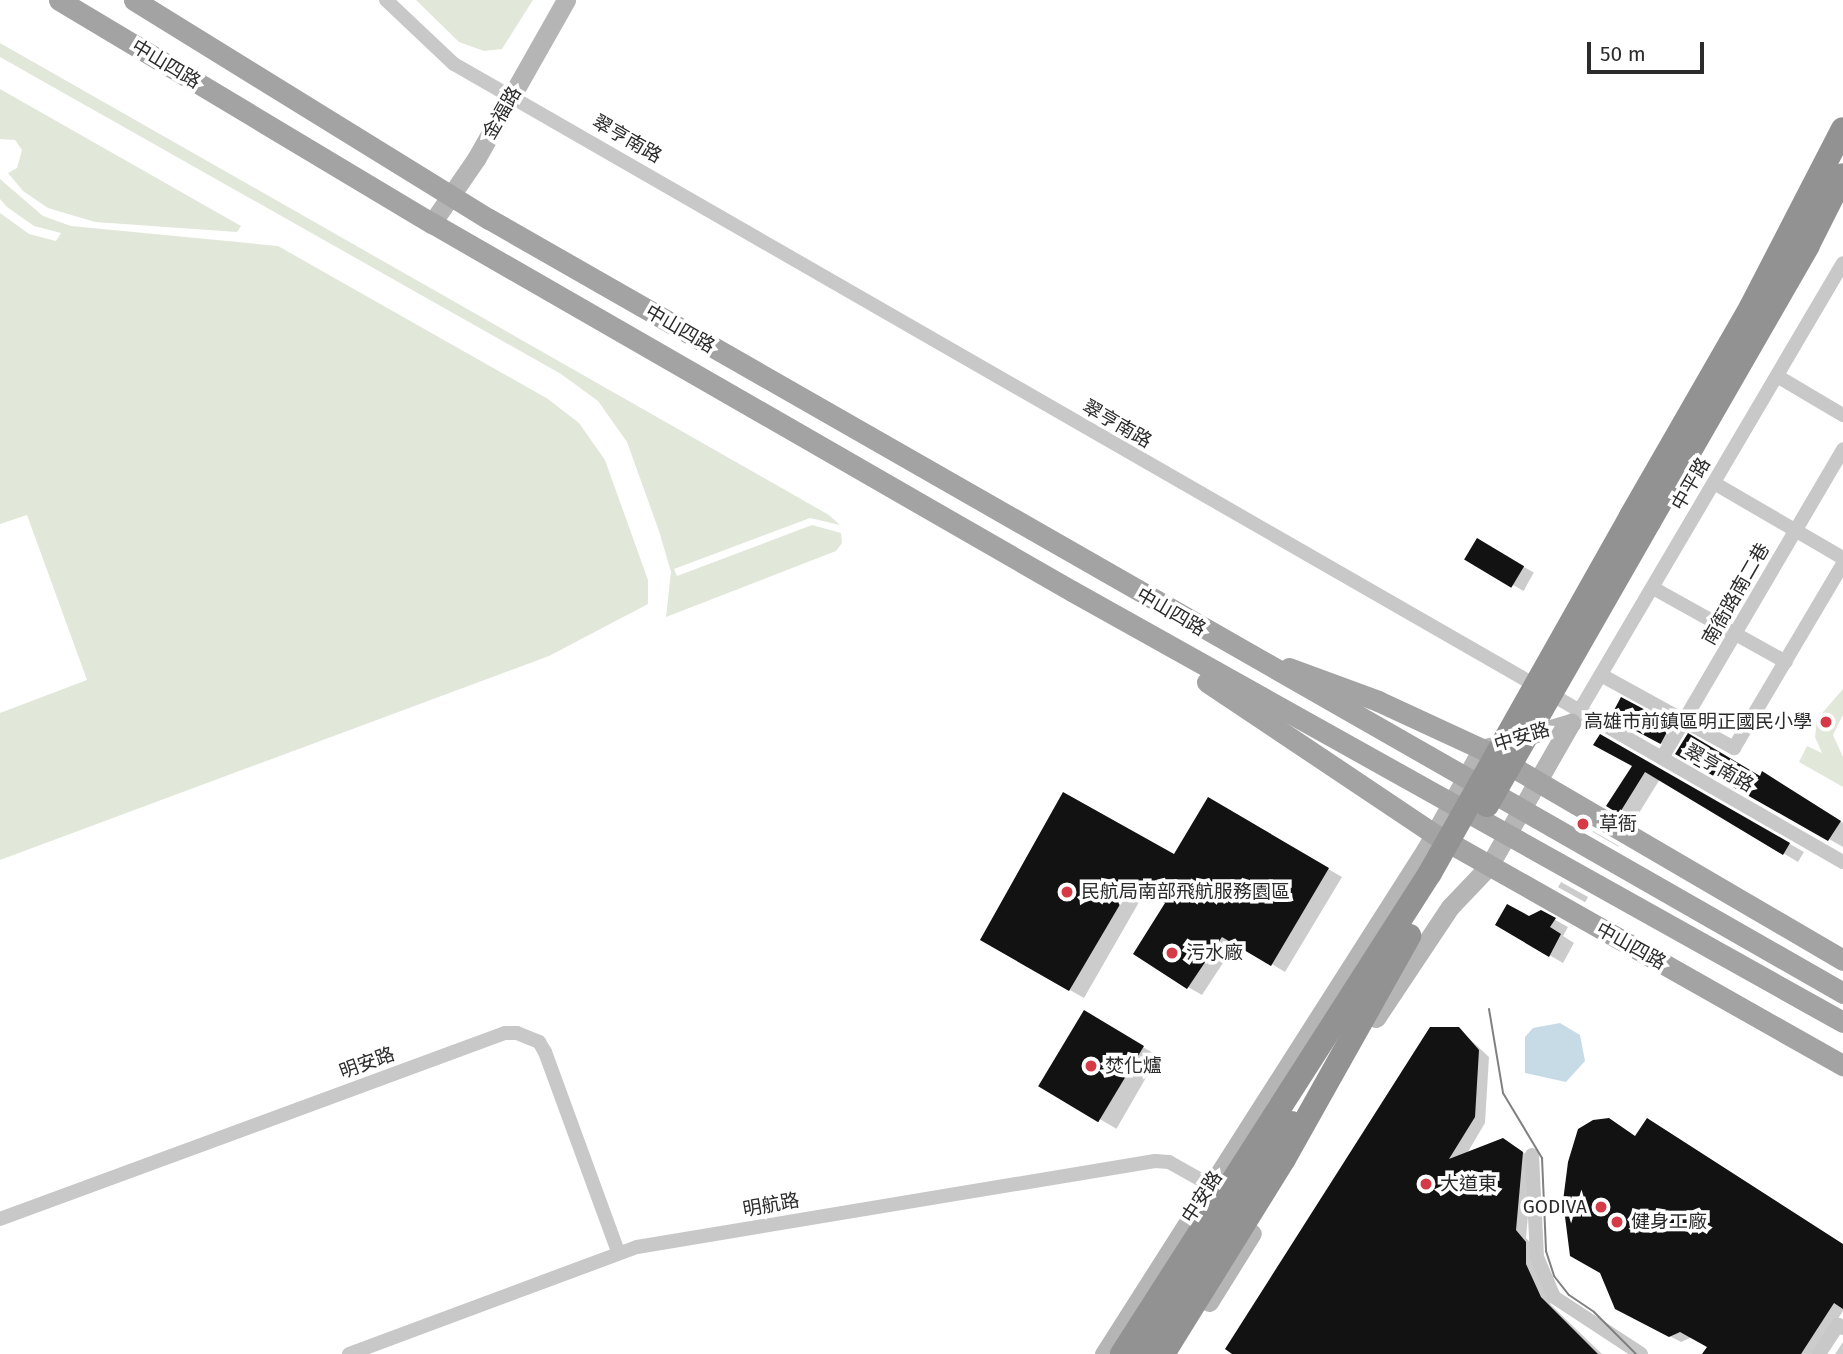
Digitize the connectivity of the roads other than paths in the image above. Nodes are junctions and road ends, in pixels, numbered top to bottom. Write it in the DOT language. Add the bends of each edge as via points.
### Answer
graph roads {
  1 [pos="59,0"];
  2 [pos="134,0"];
  3 [pos="386,0"];
  4 [pos="566,0"];
  5 [pos="513,94"];
  6 [pos="1843,129"];
  7 [pos="1843,175"];
  8 [pos="450,195"];
  9 [pos="432,223"];
  10 [pos="1843,263"];
  11 [pos="1836,289"];
  12 [pos="1777,376"];
  13 [pos="1843,415"];
  14 [pos="1843,449"];
  15 [pos="1714,483"];
  16 [pos="1640,519"];
  17 [pos="1795,531"];
  18 [pos="1843,558"];
  19 [pos="1843,564"];
  20 [pos="1653,588"];
  21 [pos="1072,591"];
  22 [pos="1734,634"];
  23 [pos="1232,647"];
  24 [pos="1786,662"];
  25 [pos="1601,675"];
  26 [pos="1576,718"];
  27 [pos="1684,721"];
  28 [pos="1482,749"];
  29 [pos="1662,758"];
  30 [pos="1539,779"];
  31 [pos="1464,780"];
  32 [pos="1450,804"];
  33 [pos="1521,810"];
  34 [pos="1433,834"];
  35 [pos="1506,836"];
  36 [pos="1843,862"];
  37 [pos="1489,866"];
  38 [pos="1385,958"];
  39 [pos="1843,960"];
  40 [pos="1843,993"];
  41 [pos="1325,1006"];
  42 [pos="1843,1022"];
  43 [pos="1365,1036"];
  44 [pos="1843,1065"];
  45 [pos="1532,1156"];
  46 [pos="1210,1185"];
  47 [pos="0,1219"];
  48 [pos="618,1251"];
  49 [pos="1843,1328"];
  50 [pos="349,1354"];
  51 [pos="1104,1354"];
  52 [pos="1122,1354"];
  53 [pos="1127,1354"];
  54 [pos="1135,1354"];
  55 [pos="1148,1354"];
  56 [pos="1154,1354"];
  57 [pos="1163,1354"];
  58 [pos="1175,1354"];
  59 [pos="1641,1354"];
  60 [pos="1819,1354"];
  1 -- 9 [label="main road, 中山四路"];
  2 -- 8 [label="main road, 中山四路"];
  3 -- 5 [label="street, 翠亨南路" via="454,64"];
  4 -- 5 [label="street, 金福路"];
  5 -- 8 [label="street, 金福路"];
  5 -- 26 [label="street, 翠亨南路"];
  6 -- 16 [label="highway"];
  7 -- 16 [label="highway" via="1808,246"];
  8 -- 9 [label="street, 金福路"];
  8 -- 23 [label="main road, 中山四路"];
  9 -- 21 [label="main road, 中山四路"];
  10 -- 11 [label="street, 中平路"];
  11 -- 12 [label="street, 中平路"];
  12 -- 13 [label="street"];
  12 -- 15 [label="street, 中平路"];
  14 -- 17 [label="street, 南衙路南二巷"];
  15 -- 17 [label="street"];
  15 -- 20 [label="street, 中平路"];
  16 -- 38 [label="highway, bridge" via="1430,873"];
  17 -- 18 [label="street"];
  17 -- 22 [label="street, 南衙路南二巷"];
  19 -- 24 [label="street"];
  20 -- 22 [label="street"];
  20 -- 25 [label="street, 中平路"];
  21 -- 32 [label="main road, 中山四路"];
  21 -- 34 [label="main road, 中山四路"];
  22 -- 24 [label="street"];
  22 -- 27 [label="street, 南衙路南二巷"];
  23 -- 28 [label="main road, 中山四路" via="1378,701"];
  23 -- 31 [label="main road, 中山四路"];
  24 -- 27 [label="street" via="1734,748"];
  25 -- 26 [label="street, 中平路"];
  25 -- 27 [label="street"];
  26 -- 28 [label="street, 中安路"];
  26 -- 29 [label="street, 翠亨南路"];
  26 -- 30 [label="street, 中安路"];
  27 -- 29 [label="street, 南衙路南二巷"];
  28 -- 30 [label="main road, 中山四路"];
  28 -- 31 [label="street, 中安路"];
  29 -- 36 [label="street, 翠亨南路"];
  30 -- 33 [label="street, 中安路"];
  30 -- 39 [label="main road, 中山四路"];
  31 -- 32 [label="street, 中安路"];
  31 -- 33 [label="main road, 中山四路"];
  32 -- 34 [label="street, 中安路"];
  32 -- 35 [label="main road, 中山四路"];
  33 -- 35 [label="street, 中安路"];
  33 -- 40 [label="main road, 中山四路"];
  34 -- 37 [label="main road, 中山四路"];
  34 -- 41 [label="street, 中安路"];
  35 -- 37 [label="street, 中安路"];
  35 -- 42 [label="main road, 中山四路"];
  37 -- 43 [label="street, 中安路" via="1450,907"];
  37 -- 44 [label="main road, 中山四路"];
  38 -- 52 [label="highway, bridge"];
  38 -- 54 [label="highway, bridge"];
  38 -- 55 [label="highway, bridge"];
  38 -- 57 [label="highway, bridge" via="1284,1159"];
  41 -- 46 [label="street, 中安路"];
  41 -- 53 [label="street, 中安路" via="1297,1085"];
  43 -- 56 [label="street, 中安路"];
  43 -- 58 [label="street, 中安路" via="1282,1183"];
  45 -- 59 [label="street" via="1538,1257 1554,1297"];
  46 -- 48 [label="street, 明航路" via="1169,1162 1155,1161"];
  46 -- 51 [label="street, 中安路"];
  47 -- 48 [label="street, 明安路" via="505,1033 517,1033 539,1042 545,1052"];
  48 -- 50 [label="street, 明航路"];
  49 -- 60 [label="street" via="1838,1325"];
}
